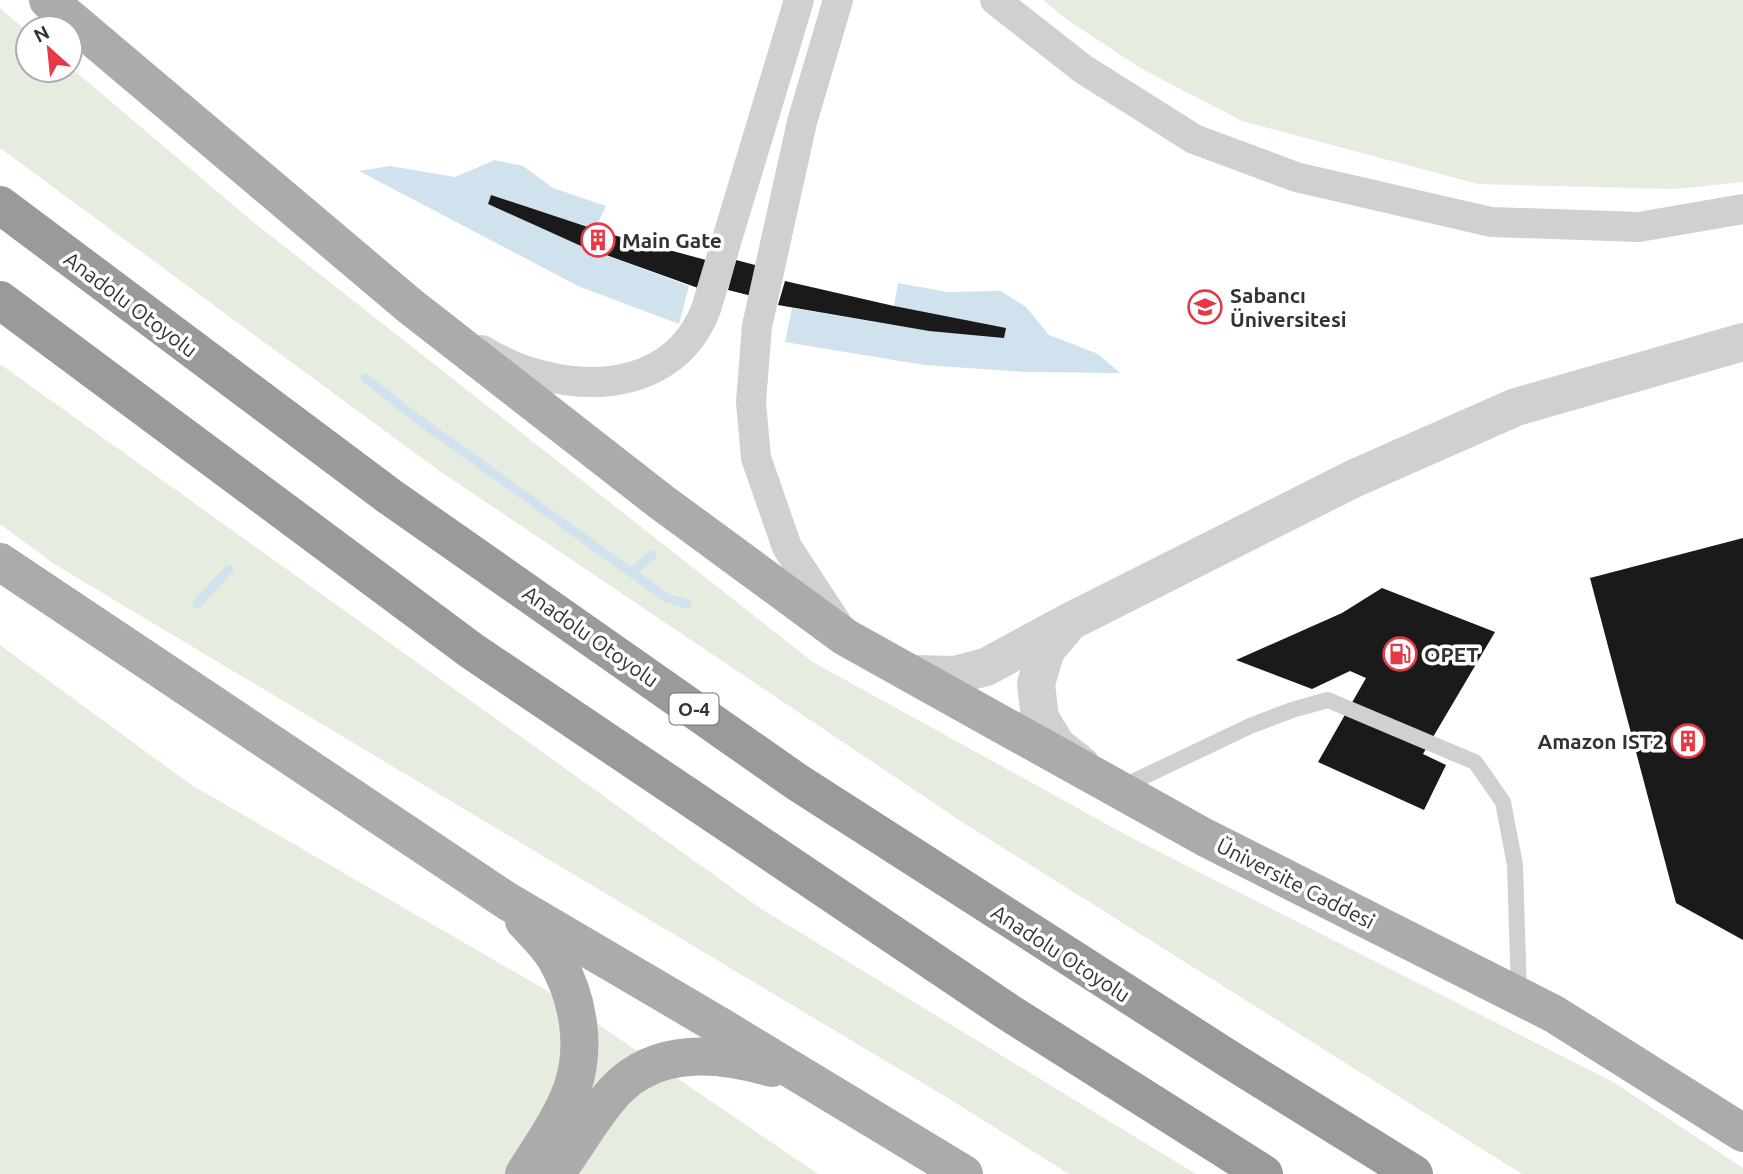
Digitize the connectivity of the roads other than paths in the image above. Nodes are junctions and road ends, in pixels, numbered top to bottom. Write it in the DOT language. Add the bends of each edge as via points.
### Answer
graph roads {
  1 [pos="48,0"];
  2 [pos="799,0"];
  3 [pos="838,0"];
  4 [pos="995,0"];
  5 [pos="0,205"];
  6 [pos="1743,209"];
  7 [pos="0,300"];
  8 [pos="410,306"];
  9 [pos="1743,342"];
  10 [pos="0,562"];
  11 [pos="1069,622"];
  12 [pos="845,637"];
  13 [pos="912,674"];
  14 [pos="1106,782"];
  15 [pos="507,901"];
  16 [pos="1519,996"];
  17 [pos="805,1077"];
  18 [pos="1743,1133"];
  19 [pos="524,1174"];
  20 [pos="555,1174"];
  21 [pos="964,1174"];
  22 [pos="1264,1174"];
  23 [pos="1413,1174"];
  1 -- 8 [label="main road, Üniversite Caddesi"];
  2 -- 8 [label="street" via="706,309 684,348 664,363 612,383 565,381 491,356"];
  3 -- 12 [label="street" via="802,122 757,327 751,402 756,458 787,547"];
  4 -- 6 [label="street" via="1083,69 1194,139 1296,177 1491,222 1639,227"];
  5 -- 23 [label="highway, Anadolu Otoyolu / O-4" via="389,496 797,782"];
  7 -- 22 [label="highway" via="472,650 1008,1012"];
  8 -- 12 [label="main road, Üniversite Caddesi" via="660,501"];
  9 -- 11 [label="street" via="1516,407 1355,478"];
  10 -- 15 [label="main road"];
  11 -- 13 [label="street" via="986,667 955,675"];
  11 -- 14 [label="street" via="1046,650 1036,684 1040,718 1057,746"];
  12 -- 13 [label="main road, Üniversite Caddesi"];
  13 -- 14 [label="main road, Üniversite Caddesi"];
  14 -- 16 [label="main road, Üniversite Caddesi"];
  14 -- 16 [label="lane" via="1328,700 1475,762 1503,802 1506,814 1515,864"];
  15 -- 17 [label="main road"];
  15 -- 19 [label="main road" via="555,957 572,993 580,1028 573,1088"];
  16 -- 18 [label="main road, Üniversite Caddesi"];
  17 -- 20 [label="main road" via="731,1059 692,1056 663,1060 616,1090"];
  17 -- 21 [label="main road"];
}
